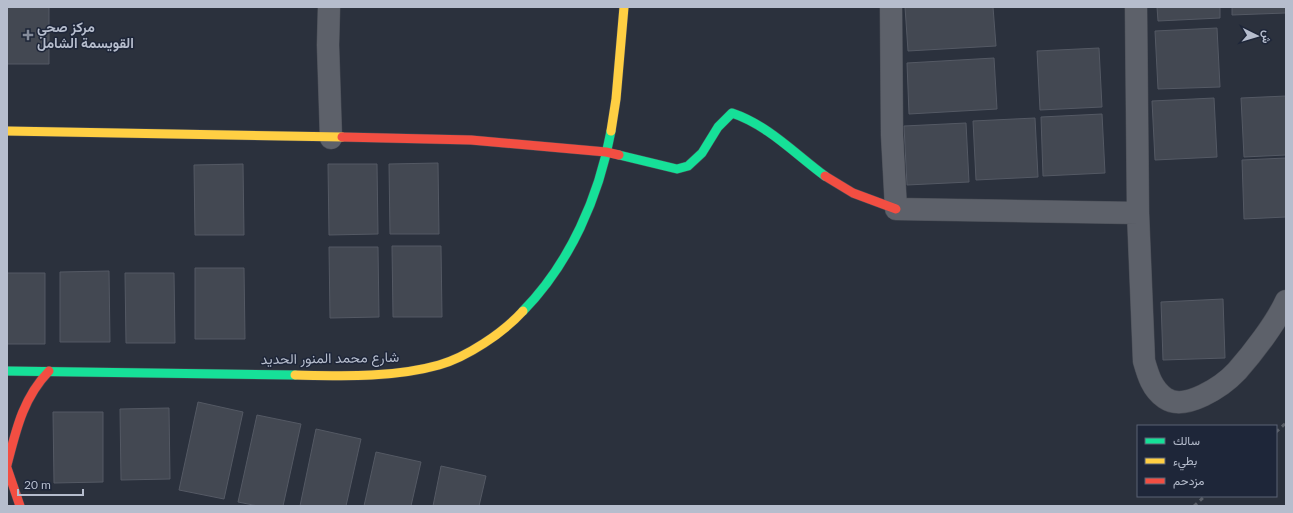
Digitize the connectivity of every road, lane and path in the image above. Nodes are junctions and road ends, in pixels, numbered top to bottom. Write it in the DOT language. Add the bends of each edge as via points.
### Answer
graph roads {
  1 [pos="330,7"];
  2 [pos="624,7"];
  3 [pos="891,7"];
  4 [pos="1136,7"];
  5 [pos="7,131"];
  6 [pos="331,138"];
  7 [pos="606,152"];
  8 [pos="896,209"];
  9 [pos="1138,213"];
  10 [pos="1286,301"];
  11 [pos="49,371"];
  12 [pos="7,372"];
  13 [pos="7,465"];
  14 [pos="7,468"];
  15 [pos="20,506"];
  1 -- 6 [label="street" via="328,45"];
  2 -- 7 [label="street, شارع محمد المنور الحديد" via="616,99"];
  3 -- 8 [label="street" via="892,135"];
  4 -- 9 [label="street"];
  5 -- 6 [label="street"];
  6 -- 7 [label="street" via="471,140"];
  7 -- 8 [label="street" via="677,169 685,168 700,157 725,117 732,113 752,122 855,195"];
  7 -- 11 [label="street, شارع محمد المنور الحديد" via="582,226 548,285 519,318 485,344 438,366 384,374"];
  8 -- 9 [label="street"];
  9 -- 10 [label="street" via="1144,361 1151,383 1165,398 1178,402 1193,400 1210,393 1236,372 1280,314"];
  11 -- 12 [label="street, شارع محمد المنور الحديد"];
  11 -- 13 [label="street" via="36,382 25,401"];
  14 -- 15 [label="street"];
}
